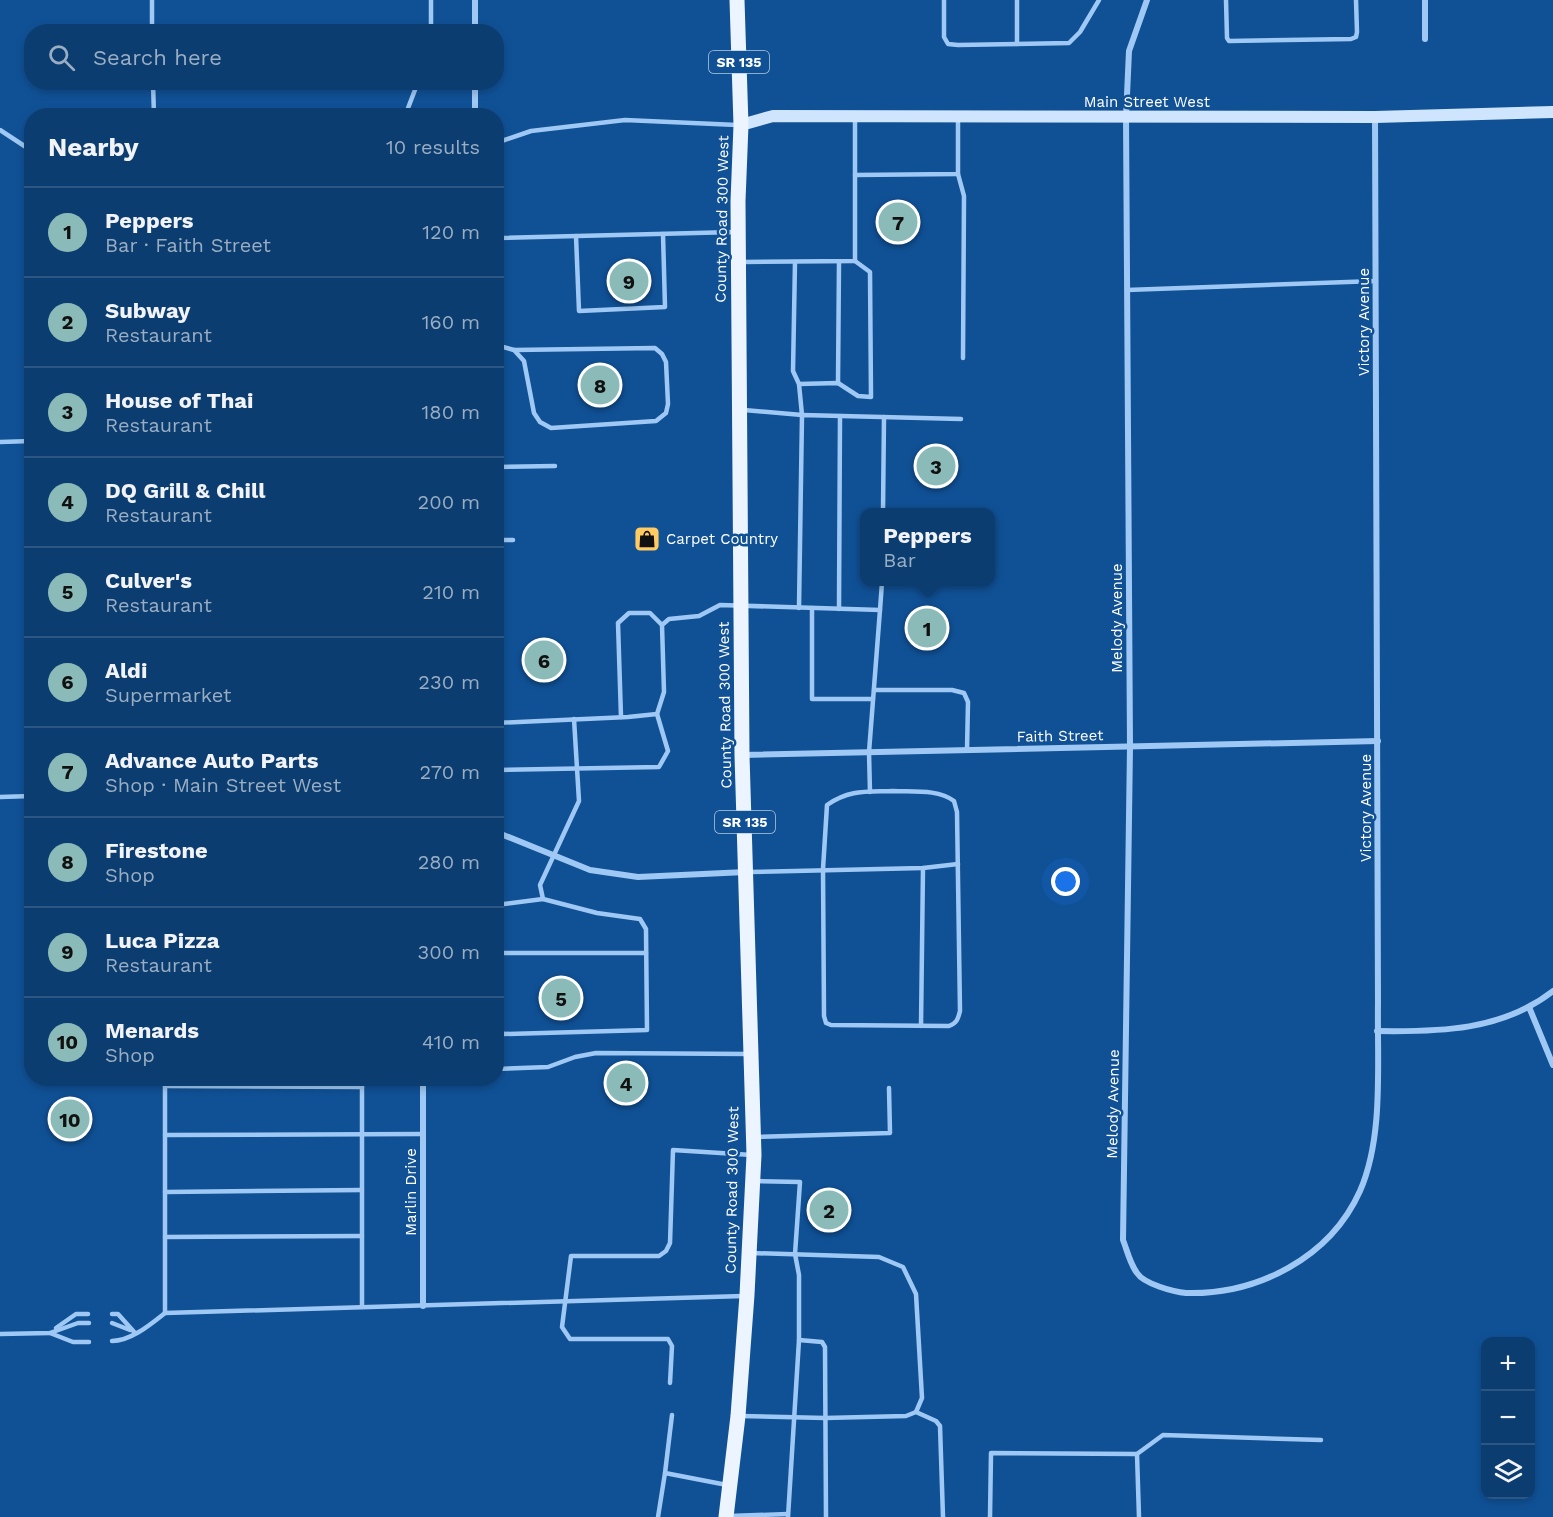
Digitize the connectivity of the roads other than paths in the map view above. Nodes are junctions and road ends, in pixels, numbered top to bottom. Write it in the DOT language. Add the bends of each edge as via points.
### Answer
graph roads {
  1 [pos="152,0"];
  2 [pos="431,0"];
  3 [pos="475,0"];
  4 [pos="737,0"];
  5 [pos="944,0"];
  6 [pos="1017,0"];
  7 [pos="1098,0"];
  8 [pos="1147,0"];
  9 [pos="1226,0"];
  10 [pos="1356,0"];
  11 [pos="1425,0"];
  12 [pos="152,24"];
  13 [pos="431,24"];
  14 [pos="475,24"];
  15 [pos="1425,39"];
  16 [pos="1017,44"];
  17 [pos="153,90"];
  18 [pos="415,90"];
  19 [pos="475,90"];
  20 [pos="154,108"];
  21 [pos="408,108"];
  22 [pos="475,108"];
  23 [pos="1553,112"];
  24 [pos="855,116"];
  25 [pos="958,117"];
  26 [pos="1126,117"];
  27 [pos="1375,117"];
  28 [pos="741,125"];
  29 [pos="0,130"];
  30 [pos="504,140"];
  31 [pos="24,146"];
  32 [pos="958,174"];
  33 [pos="855,175"];
  34 [pos="738,232"];
  35 [pos="663,234"];
  36 [pos="576,236"];
  37 [pos="504,238"];
  38 [pos="855,261"];
  39 [pos="738,262"];
  40 [pos="795,262"];
  41 [pos="839,262"];
  42 [pos="1376,281"];
  43 [pos="1127,290"];
  44 [pos="504,347"];
  45 [pos="514,350"];
  46 [pos="963,358"];
  47 [pos="838,383"];
  48 [pos="800,384"];
  49 [pos="740,409"];
  50 [pos="802,415"];
  51 [pos="840,416"];
  52 [pos="884,417"];
  53 [pos="961,419"];
  54 [pos="24,441"];
  55 [pos="0,442"];
  56 [pos="555,466"];
  57 [pos="504,467"];
  58 [pos="883,508"];
  59 [pos="504,540"];
  60 [pos="513,540"];
  61 [pos="882,586"];
  62 [pos="741,606"];
  63 [pos="799,608"];
  64 [pos="812,608"];
  65 [pos="839,609"];
  66 [pos="880,610"];
  67 [pos="662,625"];
  68 [pos="874,690"];
  69 [pos="873,699"];
  70 [pos="657,714"];
  71 [pos="621,717"];
  72 [pos="574,719"];
  73 [pos="504,723"];
  74 [pos="1378,741"];
  75 [pos="1130,747"];
  76 [pos="967,750"];
  77 [pos="869,752"];
  78 [pos="742,755"];
  79 [pos="504,770"];
  80 [pos="578,770"];
  81 [pos="870,792"];
  82 [pos="24,796"];
  83 [pos="0,797"];
  84 [pos="504,835"];
  85 [pos="555,856"];
  86 [pos="958,864"];
  87 [pos="923,868"];
  88 [pos="823,869"];
  89 [pos="747,872"];
  90 [pos="543,899"];
  91 [pos="504,903"];
  92 [pos="504,953"];
  93 [pos="646,953"];
  94 [pos="1553,991"];
  95 [pos="1529,1007"];
  96 [pos="921,1026"];
  97 [pos="1377,1031"];
  98 [pos="504,1034"];
  99 [pos="751,1054"];
  100 [pos="1553,1065"];
  101 [pos="504,1069"];
  102 [pos="165,1086"];
  103 [pos="423,1086"];
  104 [pos="362,1087"];
  105 [pos="889,1088"];
  106 [pos="362,1134"];
  107 [pos="423,1134"];
  108 [pos="165,1135"];
  109 [pos="754,1137"];
  110 [pos="754,1155"];
  111 [pos="754,1181"];
  112 [pos="362,1190"];
  113 [pos="165,1192"];
  114 [pos="362,1236"];
  115 [pos="165,1237"];
  116 [pos="1123,1240"];
  117 [pos="750,1253"];
  118 [pos="795,1254"];
  119 [pos="747,1295"];
  120 [pos="566,1301"];
  121 [pos="362,1306"];
  122 [pos="423,1306"];
  123 [pos="165,1313"];
  124 [pos="88,1314"];
  125 [pos="112,1314"];
  126 [pos="89,1323"];
  127 [pos="112,1323"];
  128 [pos="50,1333"];
  129 [pos="135,1333"];
  130 [pos="0,1334"];
  131 [pos="799,1340"];
  132 [pos="112,1341"];
  133 [pos="89,1342"];
  134 [pos="670,1383"];
  135 [pos="916,1412"];
  136 [pos="672,1415"];
  137 [pos="738,1416"];
  138 [pos="795,1416"];
  139 [pos="825,1418"];
  140 [pos="1321,1440"];
  141 [pos="1137,1454"];
  142 [pos="664,1473"];
  143 [pos="730,1486"];
  144 [pos="726,1516"];
  145 [pos="788,1516"];
  146 [pos="658,1517"];
  147 [pos="826,1517"];
  148 [pos="943,1517"];
  149 [pos="990,1517"];
  150 [pos="1139,1517"];
  1 -- 12 [label="lane"];
  2 -- 13 [label="lane"];
  3 -- 14 [label="street"];
  4 -- 28 [label="main road, County Road 300 West / SR 135"];
  5 -- 16 [label="lane" via="944,36 948,44"];
  6 -- 16 [label="lane"];
  7 -- 16 [label="lane" via="1069,43"];
  8 -- 26 [label="street, Melody Avenue" via="1129,51"];
  9 -- 10 [label="lane" via="1229,41 1352,39 1357,32"];
  11 -- 15 [label="street"];
  17 -- 20 [label="lane"];
  18 -- 21 [label="lane"];
  19 -- 22 [label="street"];
  23 -- 27 [label="main road, Main Street West"];
  24 -- 25 [label="main road, Main Street West"];
  24 -- 28 [label="main road, Main Street West" via="773,116"];
  24 -- 33 [label="lane"];
  25 -- 26 [label="main road, Main Street West"];
  25 -- 32 [label="lane"];
  26 -- 27 [label="main road, Main Street West"];
  26 -- 43 [label="street, Melody Avenue"];
  27 -- 42 [label="street, Victory Avenue"];
  28 -- 30 [label="lane" via="624,120 531,131"];
  28 -- 34 [label="main road, County Road 300 West / SR 135"];
  29 -- 31 [label="lane"];
  32 -- 33 [label="lane"];
  32 -- 46 [label="lane" via="964,196"];
  33 -- 38 [label="lane"];
  34 -- 35 [label="lane"];
  34 -- 39 [label="main road, County Road 300 West / SR 135"];
  35 -- 36 [label="lane"];
  35 -- 36 [label="lane" via="664,308 579,310"];
  36 -- 37 [label="lane"];
  38 -- 41 [label="lane"];
  38 -- 47 [label="lane" via="870,272 871,397 858,396"];
  39 -- 40 [label="lane"];
  39 -- 49 [label="main road, County Road 300 West / SR 135"];
  40 -- 41 [label="lane"];
  40 -- 48 [label="lane" via="793,371"];
  41 -- 47 [label="lane"];
  42 -- 43 [label="lane"];
  42 -- 74 [label="street, Victory Avenue"];
  43 -- 75 [label="street, Melody Avenue"];
  44 -- 45 [label="lane"];
  45 -- 45 [label="lane" via="524,361 534,413 540,423 551,428 656,421 666,413 666,362 655,348"];
  47 -- 48 [label="lane"];
  48 -- 50 [label="lane"];
  49 -- 50 [label="lane"];
  49 -- 62 [label="main road, County Road 300 West / SR 135"];
  50 -- 51 [label="lane"];
  50 -- 63 [label="lane"];
  51 -- 52 [label="lane"];
  51 -- 65 [label="lane"];
  52 -- 53 [label="lane"];
  52 -- 58 [label="lane"];
  54 -- 55 [label="lane"];
  56 -- 57 [label="lane"];
  59 -- 60 [label="lane"];
  61 -- 66 [label="lane"];
  62 -- 63 [label="lane"];
  62 -- 67 [label="lane" via="720,605 699,616 669,619"];
  62 -- 78 [label="main road, County Road 300 West / SR 135"];
  63 -- 64 [label="lane"];
  64 -- 65 [label="lane"];
  64 -- 69 [label="lane" via="812,699"];
  65 -- 66 [label="lane"];
  66 -- 68 [label="lane"];
  67 -- 70 [label="lane" via="664,692"];
  67 -- 71 [label="lane" via="650,613 629,613 618,623"];
  68 -- 69 [label="lane"];
  68 -- 76 [label="lane" via="964,693 968,702"];
  69 -- 77 [label="lane"];
  70 -- 71 [label="lane"];
  70 -- 80 [label="lane" via="668,751 658,767"];
  71 -- 72 [label="lane"];
  72 -- 73 [label="lane"];
  72 -- 80 [label="lane"];
  74 -- 75 [label="street, Faith Street"];
  74 -- 97 [label="street, Victory Avenue"];
  75 -- 76 [label="street, Faith Street"];
  75 -- 116 [label="street, Melody Avenue"];
  76 -- 77 [label="street, Faith Street"];
  77 -- 78 [label="street, Faith Street"];
  77 -- 81 [label="lane"];
  78 -- 89 [label="main road, County Road 300 West / SR 135"];
  79 -- 80 [label="lane"];
  80 -- 85 [label="lane" via="579,801"];
  81 -- 86 [label="lane" via="929,793 954,801"];
  81 -- 88 [label="lane" via="852,792 827,806"];
  82 -- 83 [label="lane"];
  84 -- 85 [label="street"];
  85 -- 89 [label="street" via="590,870 638,877"];
  85 -- 90 [label="lane" via="540,885"];
  86 -- 87 [label="lane"];
  86 -- 96 [label="lane" via="960,1011 956,1023 950,1026"];
  87 -- 88 [label="lane"];
  87 -- 96 [label="lane"];
  88 -- 89 [label="lane"];
  88 -- 96 [label="lane" via="826,1023"];
  89 -- 99 [label="main road, County Road 300 West / SR 135"];
  90 -- 91 [label="lane"];
  90 -- 93 [label="lane" via="640,919 646,929"];
  92 -- 93 [label="lane"];
  93 -- 98 [label="lane" via="647,1030"];
  94 -- 95 [label="street"];
  95 -- 97 [label="street" via="1484,1024 1453,1030"];
  95 -- 100 [label="street"];
  97 -- 116 [label="street, Victory Avenue" via="1377,1116 1370,1165 1349,1212 1312,1253 1249,1286 1223,1292 1182,1293 1138,1275"];
  99 -- 101 [label="lane" via="596,1053 548,1067"];
  99 -- 109 [label="main road, County Road 300 West / SR 135"];
  102 -- 104 [label="lane"];
  102 -- 108 [label="lane"];
  103 -- 107 [label="street, Marlin Drive"];
  104 -- 106 [label="lane"];
  105 -- 109 [label="lane" via="890,1133"];
  106 -- 107 [label="lane"];
  106 -- 108 [label="lane"];
  106 -- 112 [label="lane"];
  107 -- 122 [label="street, Marlin Drive"];
  108 -- 113 [label="lane"];
  109 -- 110 [label="main road, County Road 300 West / SR 135"];
  110 -- 111 [label="main road, County Road 300 West / SR 135"];
  110 -- 120 [label="lane" via="673,1150 670,1244 666,1251 659,1256 571,1256"];
  111 -- 117 [label="main road, County Road 300 West / SR 135"];
  111 -- 118 [label="lane" via="800,1182"];
  112 -- 113 [label="lane"];
  112 -- 114 [label="lane"];
  113 -- 115 [label="lane"];
  114 -- 115 [label="lane"];
  114 -- 121 [label="lane"];
  115 -- 123 [label="lane"];
  117 -- 118 [label="lane"];
  117 -- 119 [label="main road, County Road 300 West / SR 135"];
  118 -- 131 [label="lane" via="800,1275"];
  118 -- 135 [label="lane" via="879,1257 903,1267 916,1294 922,1398"];
  119 -- 120 [label="lane"];
  119 -- 137 [label="main road, County Road 300 West / SR 135"];
  120 -- 122 [label="lane"];
  120 -- 134 [label="lane" via="562,1327 570,1339 668,1339 672,1346"];
  121 -- 122 [label="lane"];
  121 -- 123 [label="lane"];
  123 -- 129 [label="lane"];
  124 -- 128 [label="lane" via="76,1314"];
  125 -- 129 [label="lane" via="118,1314"];
  126 -- 128 [label="lane"];
  127 -- 129 [label="lane"];
  128 -- 130 [label="lane"];
  128 -- 133 [label="lane" via="73,1342"];
  129 -- 132 [label="lane"];
  131 -- 138 [label="lane"];
  131 -- 139 [label="lane" via="824,1344"];
  135 -- 139 [label="lane" via="906,1416"];
  135 -- 148 [label="lane" via="940,1426"];
  136 -- 142 [label="lane"];
  137 -- 138 [label="lane"];
  137 -- 143 [label="main road, County Road 300 West / SR 135"];
  138 -- 139 [label="lane"];
  138 -- 145 [label="lane"];
  139 -- 147 [label="lane"];
  140 -- 141 [label="lane" via="1163,1435"];
  141 -- 149 [label="lane" via="991,1453"];
  141 -- 150 [label="lane"];
  142 -- 143 [label="lane"];
  142 -- 146 [label="lane"];
  143 -- 144 [label="main road, County Road 300 West / SR 135"];
  144 -- 145 [label="lane"];
}
